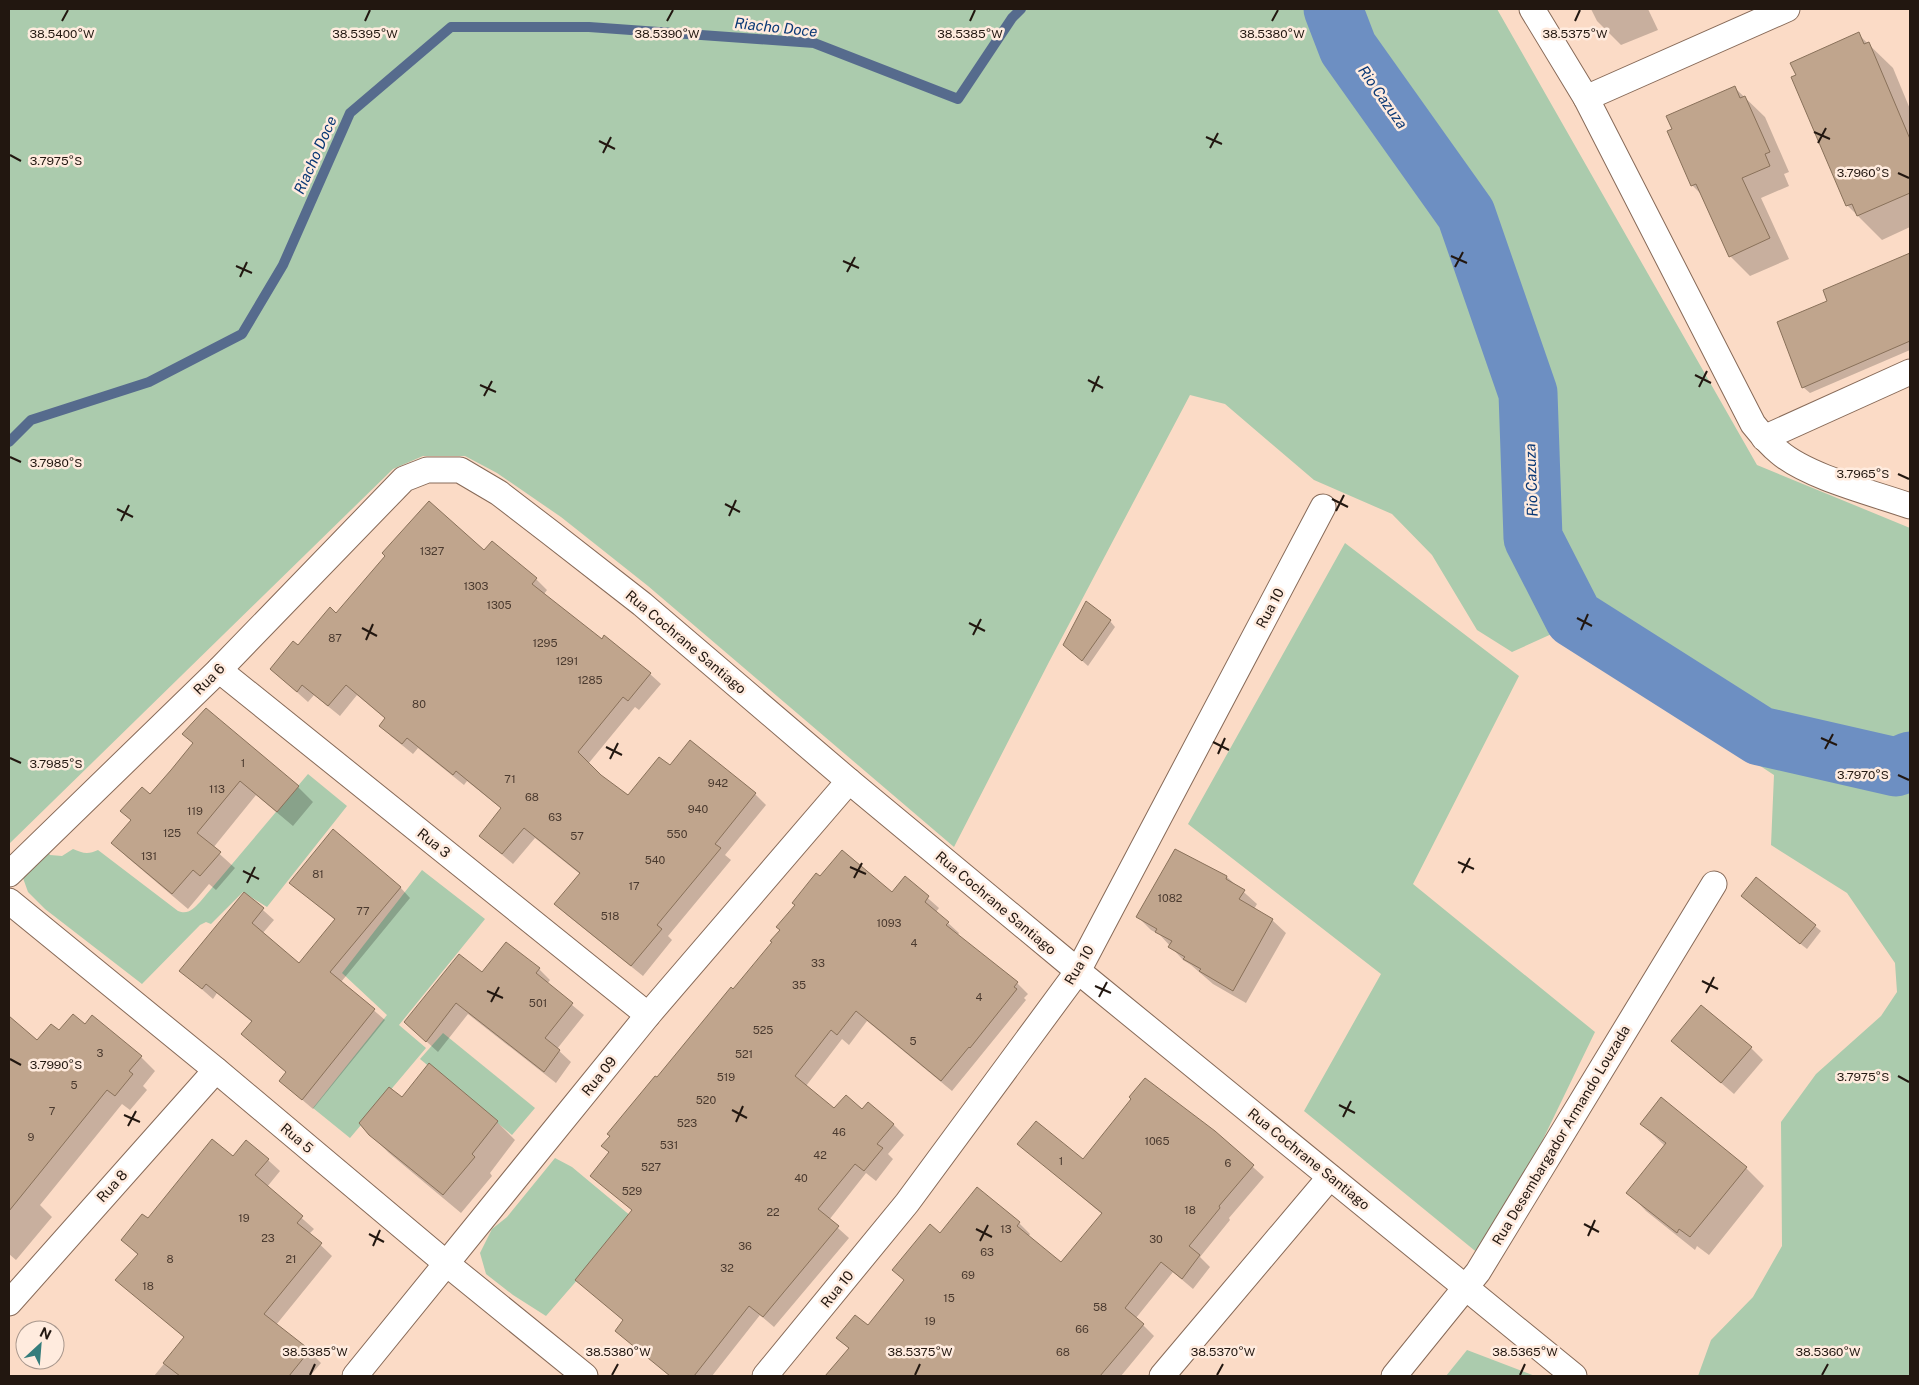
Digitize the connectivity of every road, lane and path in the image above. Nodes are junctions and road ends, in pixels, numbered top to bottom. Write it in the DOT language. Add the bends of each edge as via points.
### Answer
graph roads {
  1 [pos="1532,9"];
  2 [pos="1787,9"];
  3 [pos="1586,98"];
  4 [pos="1910,372"];
  5 [pos="1764,438"];
  6 [pos="404,480"];
  7 [pos="1910,506"];
  8 [pos="1323,507"];
  9 [pos="219,670"];
  10 [pos="849,780"];
  11 [pos="9,874"];
  12 [pos="1714,884"];
  13 [pos="9,901"];
  14 [pos="1078,971"];
  15 [pos="648,1015"];
  16 [pos="216,1070"];
  17 [pos="1330,1176"];
  18 [pos="446,1264"];
  19 [pos="1466,1288"];
  20 [pos="9,1303"];
  21 [pos="355,1376"];
  22 [pos="585,1376"];
  23 [pos="765,1376"];
  24 [pos="1162,1376"];
  25 [pos="1394,1376"];
  26 [pos="1574,1376"];
  1 -- 3 [label="street"];
  2 -- 3 [label="street"];
  3 -- 5 [label="street" via="1753,424"];
  4 -- 5 [label="street"];
  5 -- 7 [label="street" via="1780,454 1804,467"];
  6 -- 9 [label="street, Rua 6"];
  6 -- 10 [label="street, Rua Cochrane Santiago" via="427,470 460,470 499,493 642,604"];
  8 -- 14 [label="street, Rua 10"];
  9 -- 11 [label="street, Rua 6"];
  9 -- 15 [label="street, Rua 3"];
  10 -- 14 [label="street, Rua Cochrane Santiago"];
  10 -- 15 [label="street, Rua 09"];
  12 -- 19 [label="street, Rua Desembargador Armando Louzada"];
  13 -- 16 [label="street, Rua 5"];
  14 -- 17 [label="street, Rua Cochrane Santiago"];
  14 -- 23 [label="street, Rua 10" via="907,1203"];
  15 -- 18 [label="street, Rua 09"];
  16 -- 18 [label="street, Rua 5"];
  16 -- 20 [label="street, Rua 8"];
  17 -- 19 [label="street, Rua Cochrane Santiago"];
  17 -- 24 [label="street"];
  18 -- 21 [label="street, Rua 09"];
  18 -- 22 [label="street, Rua 5"];
  19 -- 25 [label="street, Rua Desembargador Armando Louzada"];
  19 -- 26 [label="street, Rua Cochrane Santiago"];
}
